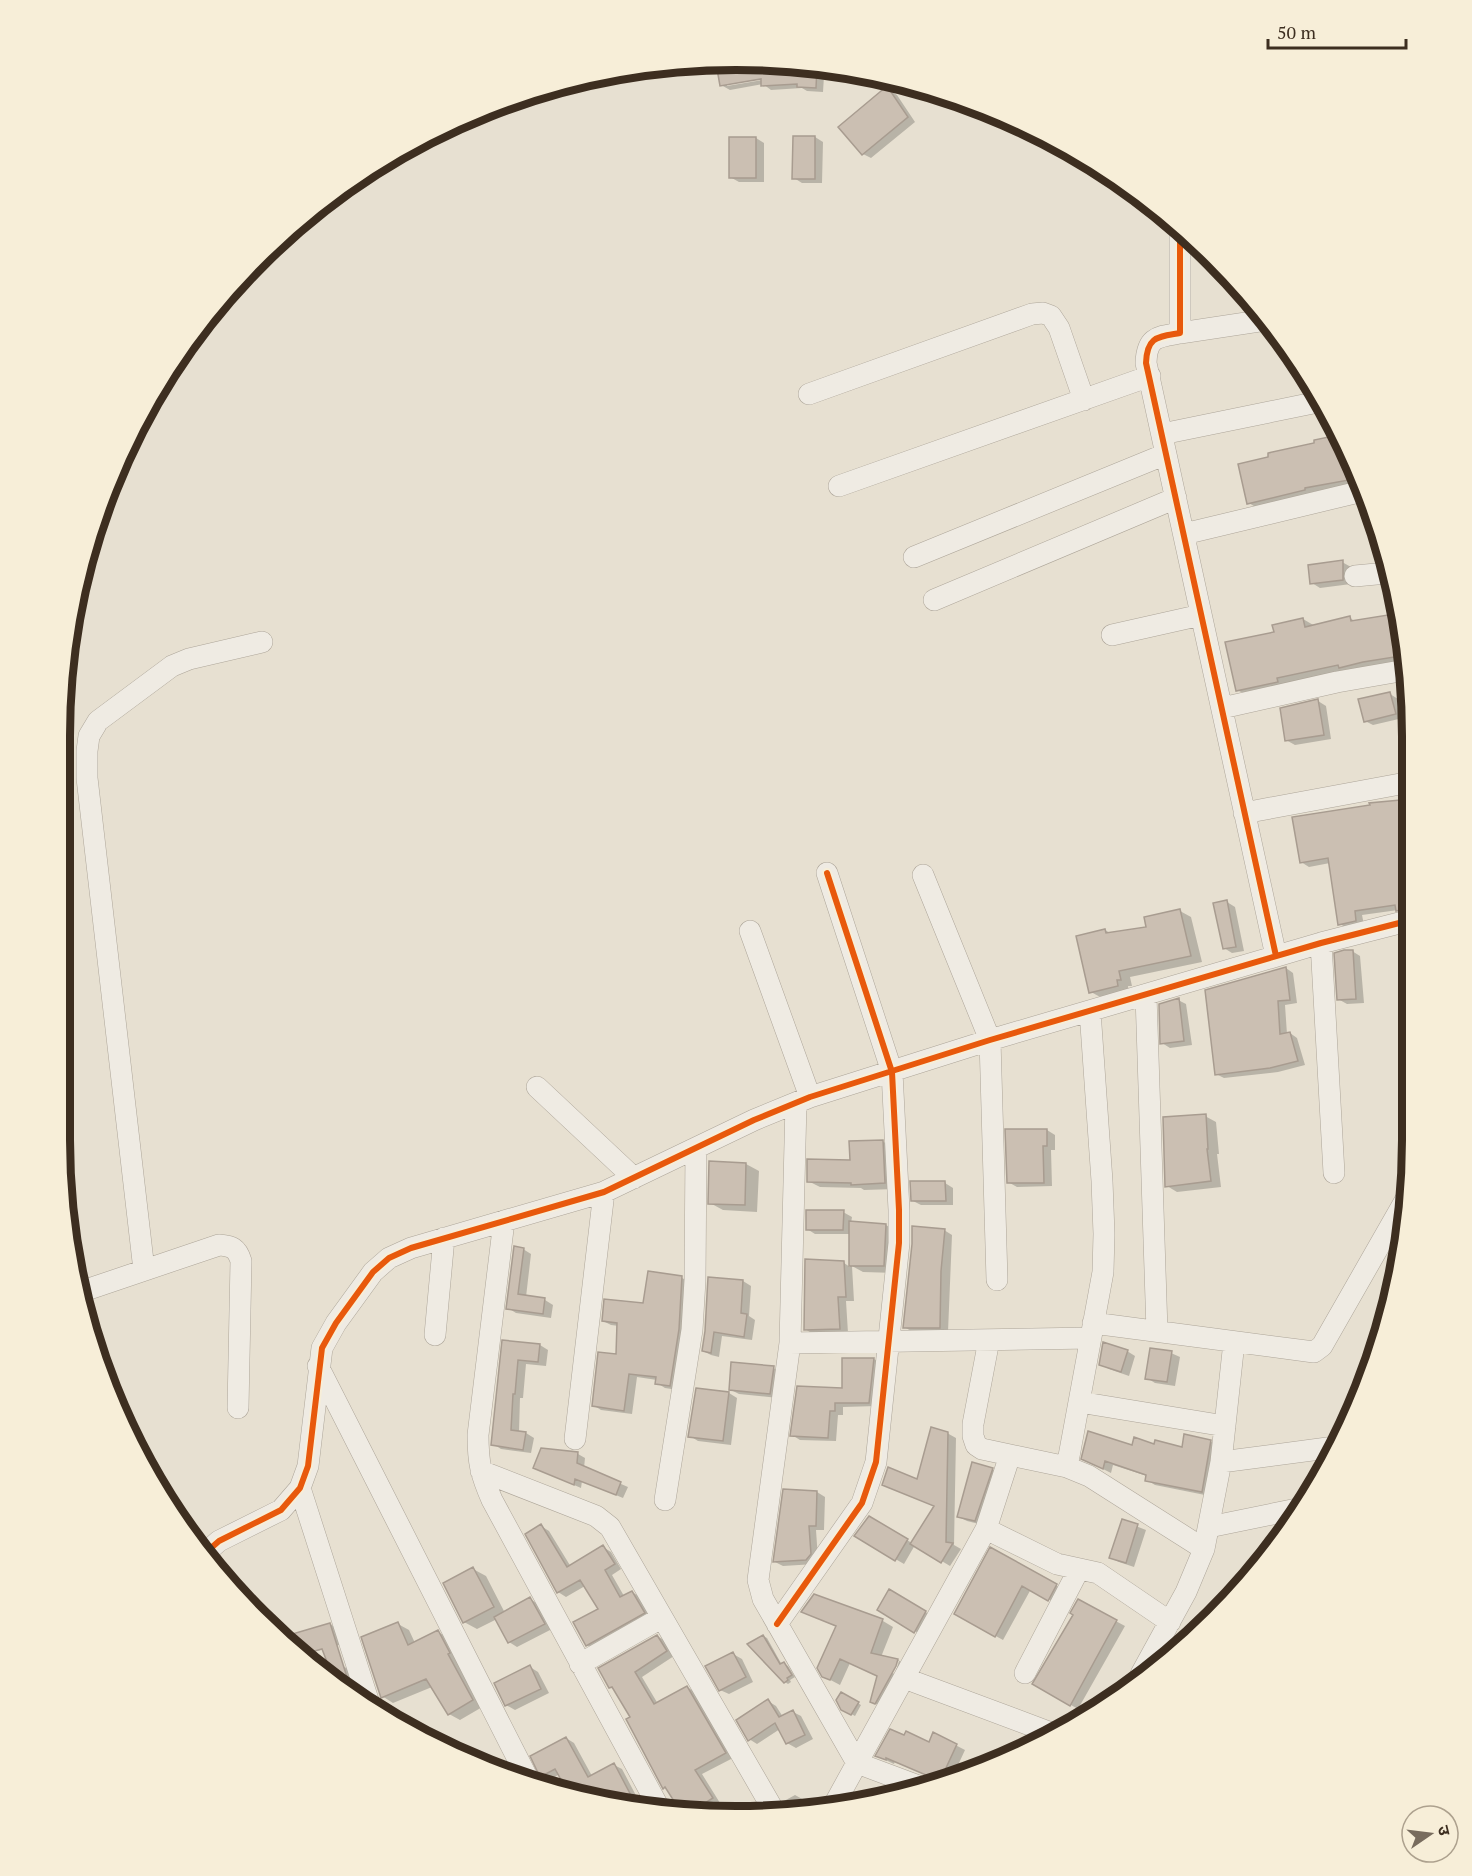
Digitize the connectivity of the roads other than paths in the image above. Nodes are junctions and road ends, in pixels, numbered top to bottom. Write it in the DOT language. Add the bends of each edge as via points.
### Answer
graph roads {
  1 [pos="1182,242"];
  2 [pos="1256,321"];
  3 [pos="1180,333"];
  4 [pos="1150,376"];
  5 [pos="808,394"];
  6 [pos="1084,400"];
  7 [pos="1312,404"];
  8 [pos="1164,444"];
  9 [pos="839,486"];
  10 [pos="1355,493"];
  11 [pos="1176,498"];
  12 [pos="1184,534"];
  13 [pos="914,557"];
  14 [pos="1381,574"];
  15 [pos="1354,576"];
  16 [pos="934,600"];
  17 [pos="1202,615"];
  18 [pos="1112,635"];
  19 [pos="262,642"];
  20 [pos="1398,671"];
  21 [pos="1222,708"];
  22 [pos="1402,784"];
  23 [pos="1244,813"];
  24 [pos="827,873"];
  25 [pos="923,875"];
  26 [pos="1402,922"];
  27 [pos="750,931"];
  28 [pos="1321,943"];
  29 [pos="1275,956"];
  30 [pos="1146,994"];
  31 [pos="1090,1011"];
  32 [pos="990,1040"];
  33 [pos="892,1072"];
  34 [pos="537,1087"];
  35 [pos="803,1100"];
  36 [pos="696,1148"];
  37 [pos="1334,1173"];
  38 [pos="634,1178"];
  39 [pos="604,1192"];
  40 [pos="1397,1214"];
  41 [pos="504,1221"];
  42 [pos="444,1238"];
  43 [pos="144,1270"];
  44 [pos="998,1280"];
  45 [pos="88,1289"];
  46 [pos="1092,1330"];
  47 [pos="1157,1331"];
  48 [pos="435,1335"];
  49 [pos="989,1340"];
  50 [pos="888,1342"];
  51 [pos="1234,1342"];
  52 [pos="790,1343"];
  53 [pos="318,1366"];
  54 [pos="1079,1402"];
  55 [pos="238,1408"];
  56 [pos="1225,1426"];
  57 [pos="575,1439"];
  58 [pos="1325,1448"];
  59 [pos="1010,1455"];
  60 [pos="1221,1462"];
  61 [pos="1067,1467"];
  62 [pos="481,1471"];
  63 [pos="300,1488"];
  64 [pos="665,1500"];
  65 [pos="1288,1511"];
  66 [pos="1209,1527"];
  67 [pos="986,1529"];
  68 [pos="211,1548"];
  69 [pos="1204,1549"];
  70 [pos="1079,1569"];
  71 [pos="661,1618"];
  72 [pos="1170,1622"];
  73 [pos="777,1624"];
  74 [pos="1149,1662"];
  75 [pos="580,1664"];
  76 [pos="1025,1673"];
  77 [pos="904,1678"];
  78 [pos="366,1693"];
  79 [pos="1043,1730"];
  80 [pos="857,1763"];
  81 [pos="524,1771"];
  82 [pos="909,1783"];
  83 [pos="838,1798"];
  84 [pos="655,1801"];
  85 [pos="770,1804"];
  1 -- 3 [label="street"];
  2 -- 3 [label="street"];
  3 -- 4 [label="street" via="1151,341 1146,363"];
  4 -- 6 [label="street"];
  4 -- 8 [label="street"];
  5 -- 6 [label="street" via="1043,313 1051,316 1059,328"];
  6 -- 9 [label="street"];
  7 -- 8 [label="street"];
  8 -- 11 [label="street"];
  8 -- 13 [label="street"];
  10 -- 12 [label="street"];
  11 -- 12 [label="street"];
  11 -- 16 [label="street"];
  12 -- 17 [label="street"];
  14 -- 15 [label="street"];
  17 -- 18 [label="street"];
  17 -- 21 [label="street"];
  19 -- 43 [label="street" via="172,666 98,721 89,736 87,778"];
  20 -- 21 [label="street"];
  21 -- 23 [label="street"];
  22 -- 23 [label="street"];
  23 -- 29 [label="street"];
  24 -- 33 [label="street"];
  25 -- 32 [label="street"];
  26 -- 28 [label="street"];
  27 -- 35 [label="street"];
  28 -- 29 [label="street"];
  28 -- 37 [label="street"];
  29 -- 30 [label="street"];
  30 -- 31 [label="street"];
  30 -- 47 [label="street"];
  31 -- 32 [label="street"];
  31 -- 46 [label="street" via="1104,1234"];
  32 -- 33 [label="street"];
  32 -- 44 [label="street"];
  33 -- 35 [label="street"];
  33 -- 50 [label="street" via="899,1243"];
  34 -- 38 [label="street"];
  35 -- 36 [label="street"];
  35 -- 52 [label="street"];
  36 -- 38 [label="street"];
  36 -- 64 [label="street" via="692,1330"];
  38 -- 39 [label="street"];
  39 -- 41 [label="street"];
  39 -- 57 [label="street"];
  40 -- 51 [label="street" via="1322,1346 1314,1352"];
  41 -- 42 [label="street"];
  41 -- 62 [label="street" via="478,1435"];
  42 -- 48 [label="street"];
  42 -- 53 [label="street" via="389,1258 373,1272 336,1323 322,1348"];
  43 -- 45 [label="street"];
  43 -- 55 [label="street" via="219,1245 238,1251"];
  46 -- 47 [label="street"];
  46 -- 49 [label="street"];
  46 -- 54 [label="street"];
  47 -- 51 [label="street"];
  49 -- 50 [label="street"];
  49 -- 59 [label="street" via="973,1436 982,1449"];
  50 -- 52 [label="street"];
  50 -- 73 [label="street" via="876,1462 862,1503"];
  51 -- 56 [label="street"];
  52 -- 73 [label="street" via="758,1580"];
  53 -- 63 [label="street" via="308,1466"];
  53 -- 81 [label="street"];
  54 -- 56 [label="street"];
  54 -- 61 [label="street"];
  56 -- 60 [label="street"];
  58 -- 60 [label="street"];
  59 -- 61 [label="street"];
  59 -- 67 [label="street"];
  60 -- 66 [label="street"];
  61 -- 69 [label="street" via="1113,1490"];
  62 -- 71 [label="street" via="596,1516 610,1527"];
  62 -- 75 [label="street" via="492,1500"];
  63 -- 68 [label="street" via="281,1510"];
  63 -- 78 [label="street"];
  65 -- 66 [label="street"];
  66 -- 69 [label="street"];
  67 -- 70 [label="street" via="1057,1564"];
  67 -- 77 [label="street"];
  69 -- 72 [label="street"];
  70 -- 72 [label="street" via="1098,1573"];
  70 -- 76 [label="street"];
  71 -- 75 [label="street"];
  71 -- 85 [label="street"];
  72 -- 74 [label="street"];
  73 -- 80 [label="street"];
  75 -- 84 [label="street"];
  77 -- 79 [label="street"];
  77 -- 80 [label="street"];
  80 -- 82 [label="street"];
  80 -- 83 [label="street"];
}
